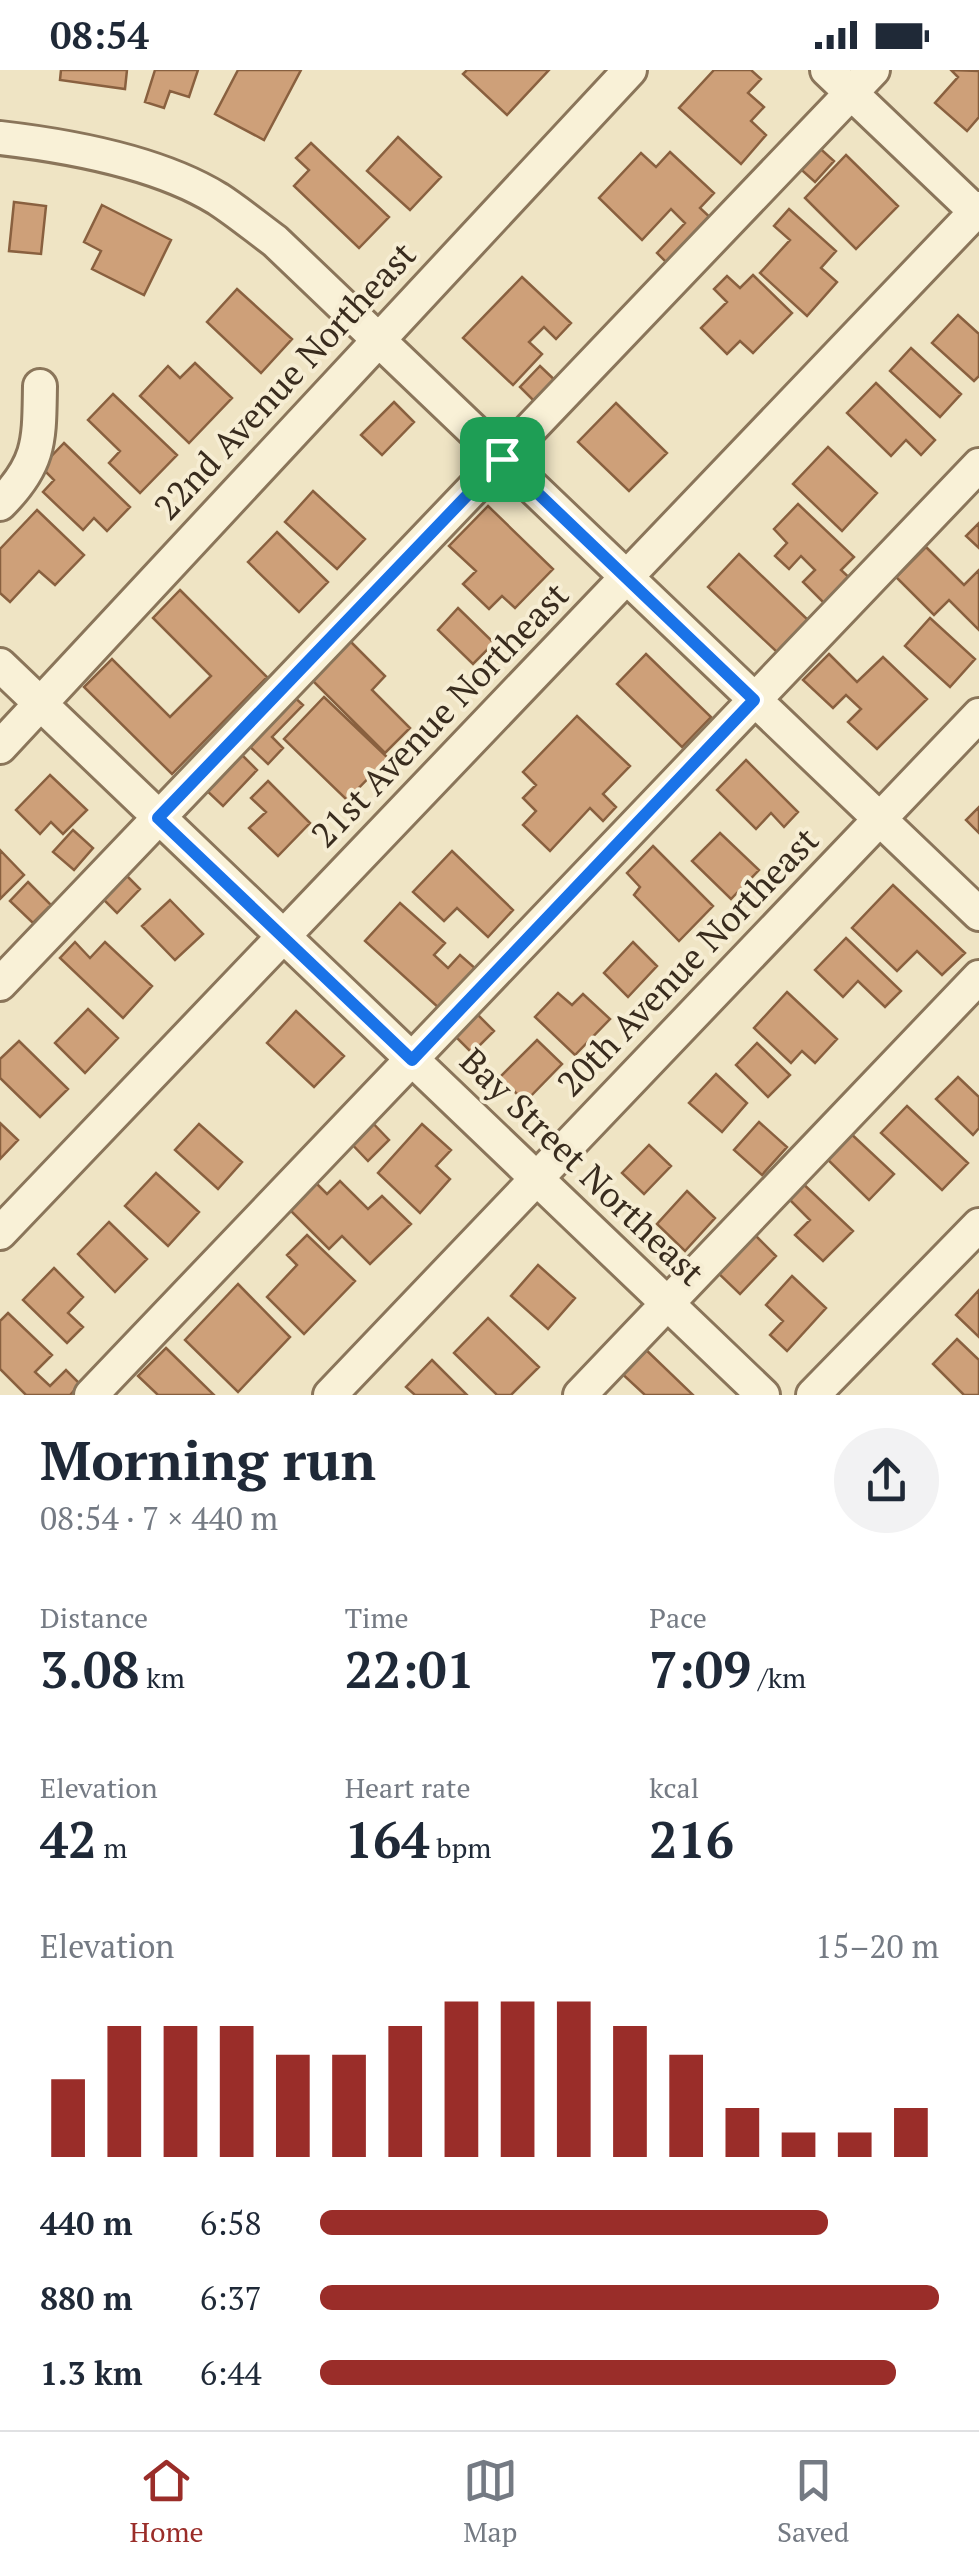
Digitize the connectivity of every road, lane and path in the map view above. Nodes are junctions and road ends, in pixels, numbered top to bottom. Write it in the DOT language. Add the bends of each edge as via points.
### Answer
graph roads {
  1 [pos="630,70"];
  2 [pos="827,70"];
  3 [pos="862,81"];
  4 [pos="0,138"];
  5 [pos="978,212"];
  6 [pos="378,340"];
  7 [pos="40,386"];
  8 [pos="502,459"];
  9 [pos="979,465"];
  10 [pos="0,504"];
  11 [pos="627,578"];
  12 [pos="0,665"];
  13 [pos="754,700"];
  14 [pos="39,704"];
  15 [pos="979,715"];
  16 [pos="0,747"];
  17 [pos="158,818"];
  18 [pos="880,819"];
  19 [pos="979,914"];
  20 [pos="283,937"];
  21 [pos="979,977"];
  22 [pos="0,984"];
  23 [pos="412,1060"];
  24 [pos="536,1179"];
  25 [pos="979,1225"];
  26 [pos="0,1234"];
  27 [pos="667,1304"];
  28 [pos="91,1395"];
  29 [pos="330,1395"];
  30 [pos="580,1395"];
  31 [pos="763,1395"];
  32 [pos="813,1395"];
  1 -- 6 [label="street, 22nd Avenue Northeast"];
  2 -- 3 [label="street"];
  3 -- 5 [label="street"];
  3 -- 8 [label="street"];
  4 -- 6 [label="street" via="155,170 216,198 275,241"];
  5 -- 11 [label="street, 21st Avenue Northeast"];
  6 -- 8 [label="street"];
  6 -- 14 [label="street, 22nd Avenue Northeast"];
  7 -- 10 [label="street" via="34,458"];
  8 -- 11 [label="street"];
  8 -- 17 [label="street"];
  9 -- 13 [label="street"];
  11 -- 13 [label="street"];
  11 -- 20 [label="street, 21st Avenue Northeast"];
  12 -- 14 [label="street, Bay Street Northeast"];
  13 -- 18 [label="street"];
  13 -- 23 [label="street"];
  14 -- 16 [label="street, 22nd Avenue Northeast"];
  14 -- 17 [label="street, Bay Street Northeast"];
  15 -- 18 [label="street, 20th Avenue Northeast"];
  17 -- 20 [label="street, Bay Street Northeast"];
  17 -- 22 [label="street"];
  18 -- 19 [label="street"];
  18 -- 24 [label="street, 20th Avenue Northeast"];
  20 -- 23 [label="street, Bay Street Northeast"];
  20 -- 26 [label="street, 21st Avenue Northeast"];
  21 -- 27 [label="street"];
  23 -- 24 [label="street, Bay Street Northeast"];
  23 -- 28 [label="street"];
  24 -- 27 [label="street, Bay Street Northeast"];
  24 -- 29 [label="street, 20th Avenue Northeast"];
  25 -- 32 [label="street"];
  27 -- 30 [label="street"];
  27 -- 31 [label="street, Bay Street Northeast"];
}
